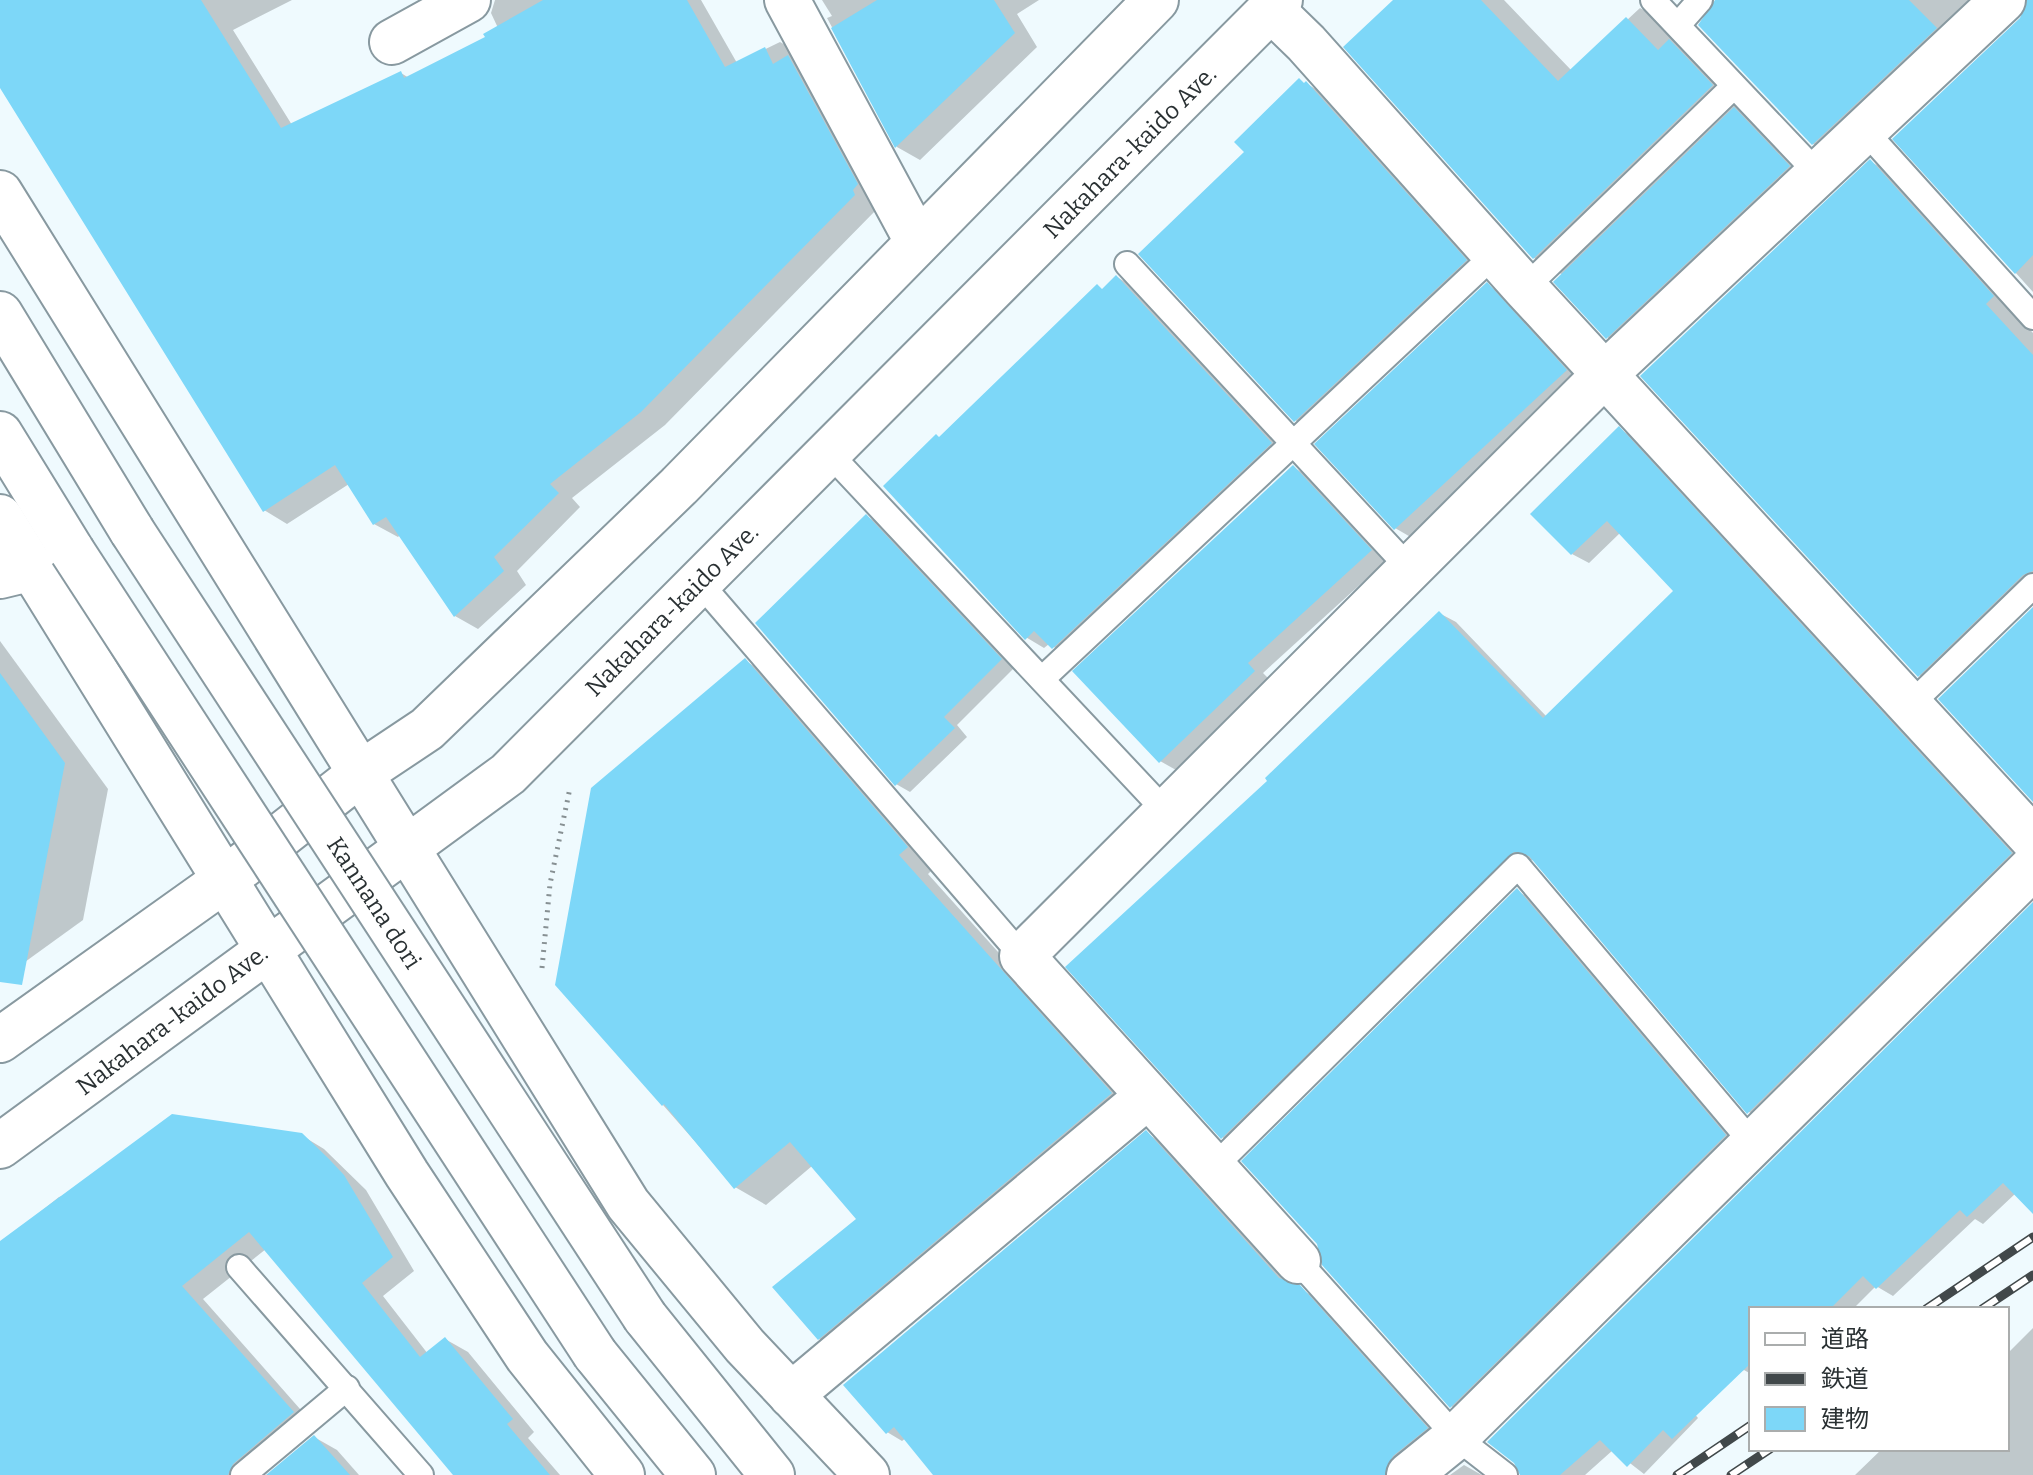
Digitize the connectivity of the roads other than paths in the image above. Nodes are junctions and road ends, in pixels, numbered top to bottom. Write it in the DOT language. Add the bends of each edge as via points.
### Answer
graph roads {
  1 [pos="468,0"];
  2 [pos="787,0"];
  3 [pos="1156,0"];
  4 [pos="1653,0"];
  5 [pos="1700,0"];
  6 [pos="2003,0"];
  7 [pos="1275,4"];
  8 [pos="1678,25"];
  9 [pos="392,42"];
  10 [pos="1732,88"];
  11 [pos="1866,132"];
  12 [pos="1820,176"];
  13 [pos="0,193"];
  14 [pos="917,241"];
  15 [pos="1495,254"];
  16 [pos="1127,264"];
  17 [pos="1525,288"];
  18 [pos="0,314"];
  19 [pos="2033,317"];
  20 [pos="1604,375"];
  21 [pos="0,434"];
  22 [pos="1294,442"];
  23 [pos="828,452"];
  24 [pos="0,517"];
  25 [pos="35,565"];
  26 [pos="1409,568"];
  27 [pos="700,583"];
  28 [pos="2033,586"];
  29 [pos="1042,679"];
  30 [pos="1909,706"];
  31 [pos="361,773"];
  32 [pos="1168,814"];
  33 [pos="2033,839"];
  34 [pos="405,847"];
  35 [pos="2033,867"];
  36 [pos="223,881"];
  37 [pos="269,947"];
  38 [pos="1022,956"];
  39 [pos="0,1040"];
  40 [pos="1148,1096"];
  41 [pos="1754,1145"];
  42 [pos="0,1146"];
  43 [pos="1213,1168"];
  44 [pos="1298,1261"];
  45 [pos="239,1267"];
  46 [pos="347,1388"];
  47 [pos="791,1395"];
  48 [pos="1456,1437"];
  49 [pos="243,1475"];
  50 [pos="421,1475"];
  51 [pos="622,1475"];
  52 [pos="693,1475"];
  53 [pos="772,1475"];
  54 [pos="867,1475"];
  55 [pos="1409,1475"];
  56 [pos="1505,1475"];
  1 -- 9 [label="main road"];
  2 -- 14 [label="main road"];
  3 -- 14 [label="main road"];
  4 -- 8 [label="lane"];
  5 -- 8 [label="lane"];
  6 -- 11 [label="main road"];
  7 -- 15 [label="main road"];
  7 -- 23 [label="main road, Nakahara-kaido Ave."];
  8 -- 10 [label="lane"];
  10 -- 12 [label="lane"];
  10 -- 17 [label="lane"];
  11 -- 12 [label="main road"];
  11 -- 19 [label="lane"];
  12 -- 20 [label="main road"];
  13 -- 31 [label="main road"];
  14 -- 31 [label="main road" via="679,486 474,685 427,729"];
  15 -- 17 [label="main road"];
  15 -- 22 [label="lane"];
  16 -- 22 [label="lane"];
  17 -- 20 [label="main road"];
  18 -- 53 [label="main road, Kannana dori, bridge" via="132,531 645,1317"];
  20 -- 26 [label="main road"];
  20 -- 30 [label="main road"];
  21 -- 25 [label="main road"];
  22 -- 26 [label="lane"];
  22 -- 29 [label="lane"];
  23 -- 27 [label="main road, Nakahara-kaido Ave."];
  23 -- 29 [label="lane"];
  24 -- 25 [label="main road"];
  25 -- 36 [label="main road"];
  25 -- 52 [label="main road, bridge" via="595,1354"];
  26 -- 32 [label="main road"];
  27 -- 34 [label="main road, Nakahara-kaido Ave." via="508,774"];
  27 -- 38 [label="lane"];
  28 -- 30 [label="lane"];
  29 -- 32 [label="lane"];
  30 -- 33 [label="main road"];
  31 -- 34 [label="main road"];
  31 -- 36 [label="main road"];
  32 -- 38 [label="main road"];
  34 -- 37 [label="main road, Nakahara-kaido Ave."];
  34 -- 47 [label="main road" via="628,1204"];
  35 -- 41 [label="main road"];
  36 -- 37 [label="main road"];
  36 -- 39 [label="main road"];
  37 -- 42 [label="main road, Nakahara-kaido Ave."];
  37 -- 51 [label="main road" via="407,1174 527,1356"];
  38 -- 40 [label="main road"];
  40 -- 43 [label="main road"];
  40 -- 47 [label="main road"];
  41 -- 43 [label="lane" via="1518,866"];
  41 -- 48 [label="main road"];
  43 -- 44 [label="main road"];
  44 -- 48 [label="lane"];
  45 -- 46 [label="lane"];
  46 -- 49 [label="lane"];
  46 -- 50 [label="lane"];
  47 -- 54 [label="main road"];
  48 -- 55 [label="main road"];
  48 -- 56 [label="lane"];
}
